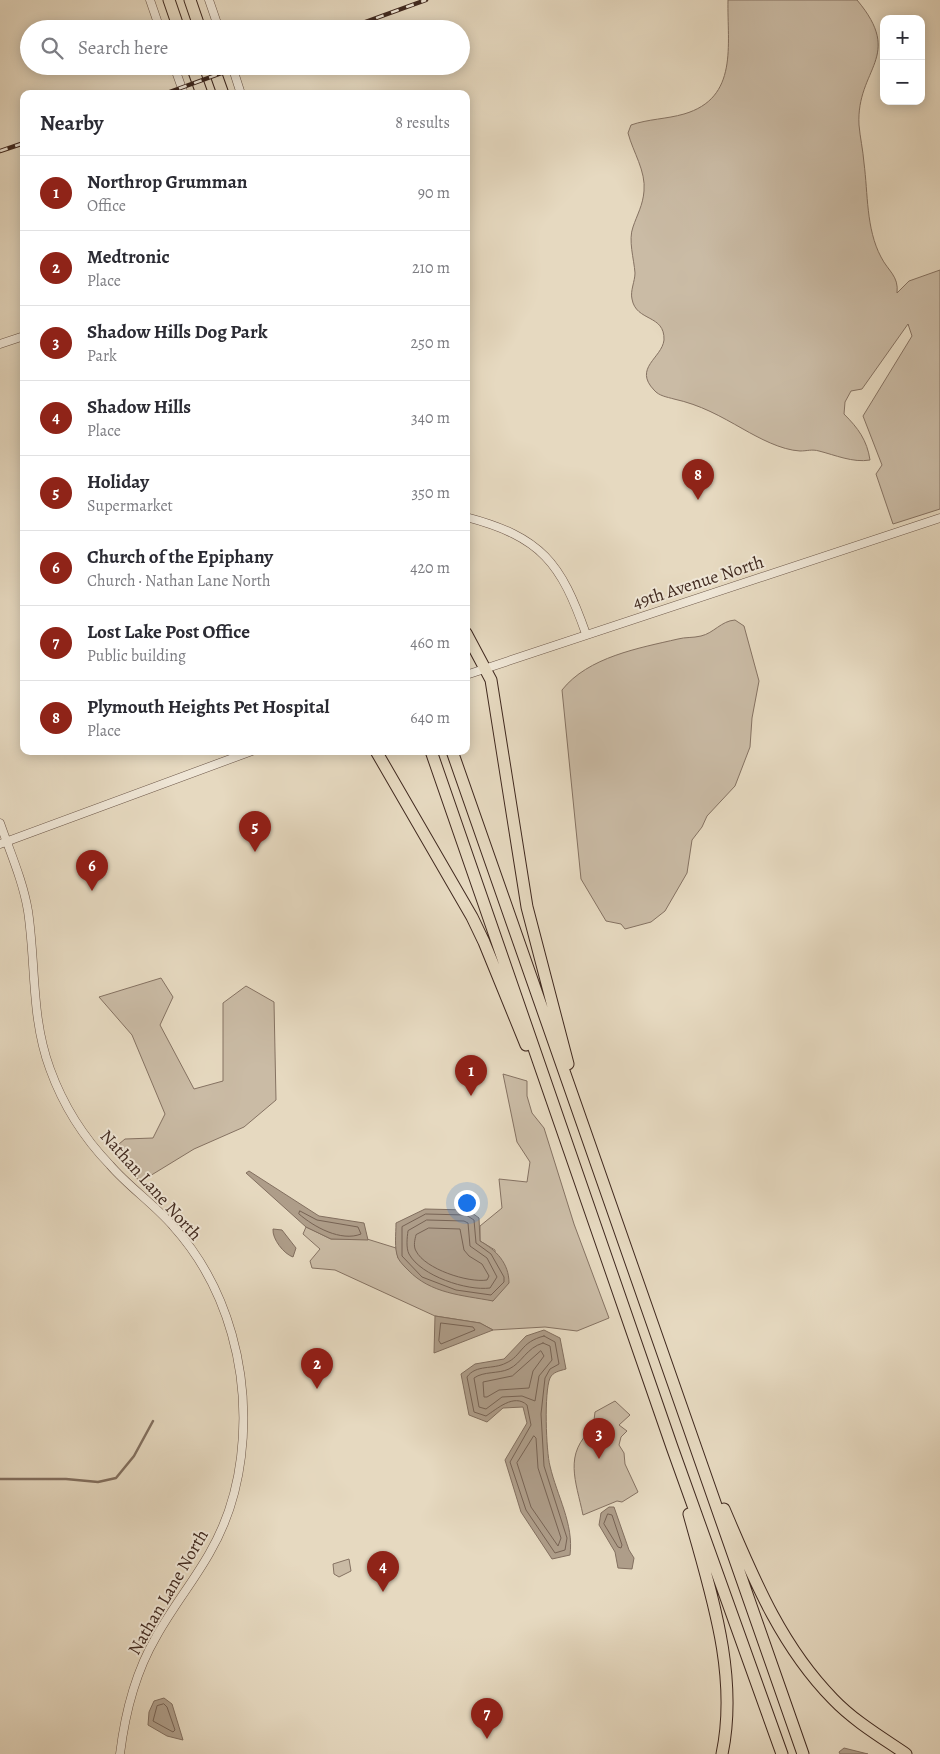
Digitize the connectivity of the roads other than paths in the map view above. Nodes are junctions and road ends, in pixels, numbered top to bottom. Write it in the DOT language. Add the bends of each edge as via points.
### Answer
graph roads {
  1 [pos="150,0"];
  2 [pos="169,0"];
  3 [pos="190,0"];
  4 [pos="209,0"];
  5 [pos="157,20"];
  6 [pos="176,20"];
  7 [pos="197,20"];
  8 [pos="216,20"];
  9 [pos="177,75"];
  10 [pos="195,75"];
  11 [pos="216,75"];
  12 [pos="235,75"];
  13 [pos="183,90"];
  14 [pos="201,90"];
  15 [pos="222,90"];
  16 [pos="240,90"];
  17 [pos="20,337"];
  18 [pos="0,344"];
  19 [pos="470,518"];
  20 [pos="940,518"];
  21 [pos="586,634"];
  22 [pos="470,640"];
  23 [pos="486,668"];
  24 [pos="470,674"];
  25 [pos="234,755"];
  26 [pos="378,755"];
  27 [pos="432,755"];
  28 [pos="453,755"];
  29 [pos="0,823"];
  30 [pos="3,843"];
  31 [pos="578,1111"];
  32 [pos="558,1116"];
  33 [pos="672,1447"];
  34 [pos="701,1465"];
  35 [pos="120,1754"];
  36 [pos="722,1754"];
  37 [pos="782,1754"];
  38 [pos="803,1754"];
  39 [pos="906,1754"];
  1 -- 5 [label="street"];
  2 -- 6 [label="highway"];
  3 -- 7 [label="highway"];
  4 -- 8 [label="street"];
  9 -- 13 [label="street"];
  10 -- 14 [label="highway"];
  11 -- 15 [label="highway"];
  12 -- 16 [label="street"];
  17 -- 18 [label="street"];
  19 -- 21 [label="street" via="512,533 553,564 572,594"];
  20 -- 21 [label="street, 49th Avenue North"];
  21 -- 23 [label="street, 49th Avenue North"];
  22 -- 23 [label="highway"];
  23 -- 24 [label="street, 49th Avenue North"];
  23 -- 31 [label="highway" via="492,680 530,924 567,1058"];
  25 -- 30 [label="street"];
  26 -- 32 [label="highway" via="484,942"];
  27 -- 32 [label="highway"];
  28 -- 31 [label="highway"];
  29 -- 30 [label="street, Nathan Lane North"];
  30 -- 35 [label="street, Nathan Lane North" via="26,901 36,1013 51,1070 69,1109 91,1144 173,1226 192,1251 225,1313 242,1381 244,1428 234,1492 210,1553 155,1638 143,1663 125,1716"];
  31 -- 34 [label="highway"];
  32 -- 33 [label="highway"];
  33 -- 36 [label="highway" via="724,1652 726,1712"];
  33 -- 37 [label="highway"];
  34 -- 38 [label="highway"];
  34 -- 39 [label="highway" via="719,1498 763,1600 795,1655 844,1709"];
}
